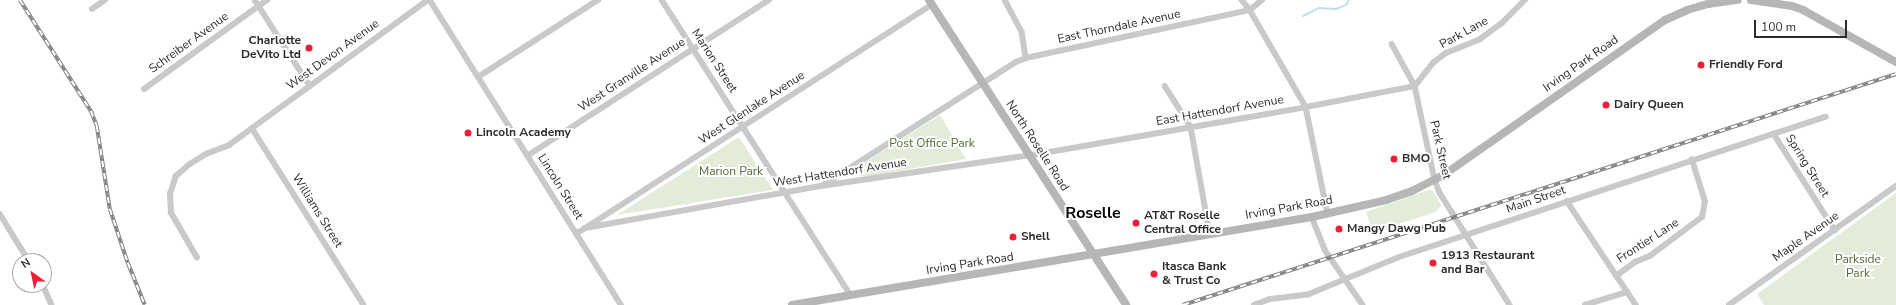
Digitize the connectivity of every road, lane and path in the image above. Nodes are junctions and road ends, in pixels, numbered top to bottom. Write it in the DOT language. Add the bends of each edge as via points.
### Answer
graph roads {
  1 [pos="105,0"];
  2 [pos="255,0"];
  3 [pos="267,0"];
  4 [pos="429,0"];
  5 [pos="598,0"];
  6 [pos="662,0"];
  7 [pos="769,0"];
  8 [pos="1005,0"];
  9 [pos="1242,0"];
  10 [pos="1262,0"];
  11 [pos="1524,0"];
  12 [pos="1738,0"];
  13 [pos="1751,0"];
  14 [pos="930,2"];
  15 [pos="258,6"];
  16 [pos="92,9"];
  17 [pos="1250,10"];
  18 [pos="1392,44"];
  19 [pos="693,49"];
  20 [pos="1026,58"];
  21 [pos="1896,62"];
  22 [pos="478,77"];
  23 [pos="982,83"];
  24 [pos="310,86"];
  25 [pos="1165,86"];
  26 [pos="1414,86"];
  27 [pos="144,89"];
  28 [pos="1306,107"];
  29 [pos="1826,117"];
  30 [pos="743,127"];
  31 [pos="1191,127"];
  32 [pos="252,128"];
  33 [pos="1774,134"];
  34 [pos="527,156"];
  35 [pos="1029,156"];
  36 [pos="1692,160"];
  37 [pos="1435,180"];
  38 [pos="822,186"];
  39 [pos="1896,186"];
  40 [pos="786,193"];
  41 [pos="1567,201"];
  42 [pos="0,214"];
  43 [pos="1328,214"];
  44 [pos="1312,217"];
  45 [pos="584,228"];
  46 [pos="1834,230"];
  47 [pos="576,234"];
  48 [pos="1210,234"];
  49 [pos="1465,236"];
  50 [pos="24,253"];
  51 [pos="1094,255"];
  52 [pos="197,258"];
  53 [pos="1616,276"];
  54 [pos="1345,280"];
  55 [pos="1627,292"];
  56 [pos="47,293"];
  57 [pos="851,295"];
  58 [pos="52,305"];
  59 [pos="364,305"];
  60 [pos="621,305"];
  61 [pos="792,305"];
  62 [pos="1126,305"];
  63 [pos="1254,305"];
  64 [pos="1363,305"];
  65 [pos="1510,305"];
  66 [pos="1585,305"];
  67 [pos="1636,305"];
  68 [pos="1729,305"];
  1 -- 16 [label="street"];
  2 -- 15 [label="street"];
  3 -- 15 [label="street, Schreiber Avenue"];
  4 -- 22 [label="street, Lincoln Street"];
  4 -- 24 [label="street, West Devon Avenue"];
  5 -- 22 [label="street"];
  6 -- 19 [label="street, Marion Street"];
  7 -- 19 [label="street, West Granville Avenue"];
  8 -- 20 [label="street" via="1021,28"];
  9 -- 17 [label="street"];
  10 -- 17 [label="street, East Thorndale Avenue"];
  11 -- 26 [label="street, Park Lane" via="1502,24 1480,39 1433,63"];
  12 -- 37 [label="main road, Irving Park Road" via="1701,6 1665,20"];
  13 -- 21 [label="main road" via="1797,8"];
  14 -- 23 [label="main road, North Roselle Road"];
  14 -- 30 [label="street, West Glenlake Avenue"];
  15 -- 24 [label="street"];
  15 -- 27 [label="street, Schreiber Avenue"];
  17 -- 20 [label="street, East Thorndale Avenue"];
  17 -- 28 [label="street"];
  18 -- 26 [label="street, Park Street"];
  19 -- 30 [label="street, Marion Street"];
  19 -- 34 [label="street, West Granville Avenue"];
  20 -- 23 [label="street, East Thorndale Avenue"];
  22 -- 34 [label="street, Lincoln Street"];
  23 -- 35 [label="main road, North Roselle Road"];
  23 -- 38 [label="street, East Thorndale Avenue"];
  24 -- 32 [label="street, West Devon Avenue"];
  25 -- 31 [label="street"];
  26 -- 28 [label="street, East Hattendorf Avenue"];
  26 -- 37 [label="street, Park Street"];
  28 -- 31 [label="street, East Hattendorf Avenue"];
  28 -- 43 [label="street"];
  29 -- 33 [label="street, Main Street"];
  30 -- 40 [label="street, Marion Street"];
  30 -- 45 [label="street, West Glenlake Avenue"];
  31 -- 35 [label="street, East Hattendorf Avenue"];
  31 -- 48 [label="street"];
  32 -- 52 [label="street, West Devon Avenue" via="229,145 190,164 173,182 169,201 171,213"];
  32 -- 59 [label="street, Williams Street"];
  33 -- 36 [label="street, Main Street"];
  33 -- 46 [label="street, Spring Street"];
  34 -- 47 [label="street, Lincoln Street"];
  35 -- 38 [label="street, West Hattendorf Avenue"];
  35 -- 51 [label="main road, North Roselle Road"];
  36 -- 41 [label="street, Main Street"];
  36 -- 53 [label="street, Frontier Lane" via="1706,202 1702,217 1650,256 1635,262"];
  37 -- 43 [label="main road, Irving Park Road" via="1386,200"];
  37 -- 49 [label="street, Park Street"];
  38 -- 40 [label="street, West Hattendorf Avenue"];
  39 -- 46 [label="street, Maple Avenue"];
  40 -- 45 [label="street, West Hattendorf Avenue"];
  40 -- 57 [label="street, Marion Street"];
  41 -- 49 [label="street, Main Street"];
  41 -- 53 [label="street"];
  42 -- 50 [label="street"];
  43 -- 44 [label="main road, Irving Park Road"];
  44 -- 48 [label="main road, Irving Park Road"];
  44 -- 54 [label="street" via="1325,250"];
  45 -- 47 [label="street, West Glenlake Avenue"];
  46 -- 68 [label="street, Maple Avenue"];
  47 -- 60 [label="street, Lincoln Street"];
  48 -- 51 [label="main road, Irving Park Road"];
  49 -- 54 [label="street, Main Street" via="1399,257"];
  49 -- 65 [label="street, Park Street"];
  51 -- 57 [label="main road, Irving Park Road"];
  51 -- 62 [label="main road, North Roselle Road"];
  53 -- 55 [label="street"];
  54 -- 63 [label="street, Main Street" via="1309,294 1270,299"];
  54 -- 64 [label="street"];
  55 -- 66 [label="street"];
  55 -- 67 [label="street"];
  56 -- 58 [label="street"];
  57 -- 61 [label="main road, Irving Park Road"];
}
